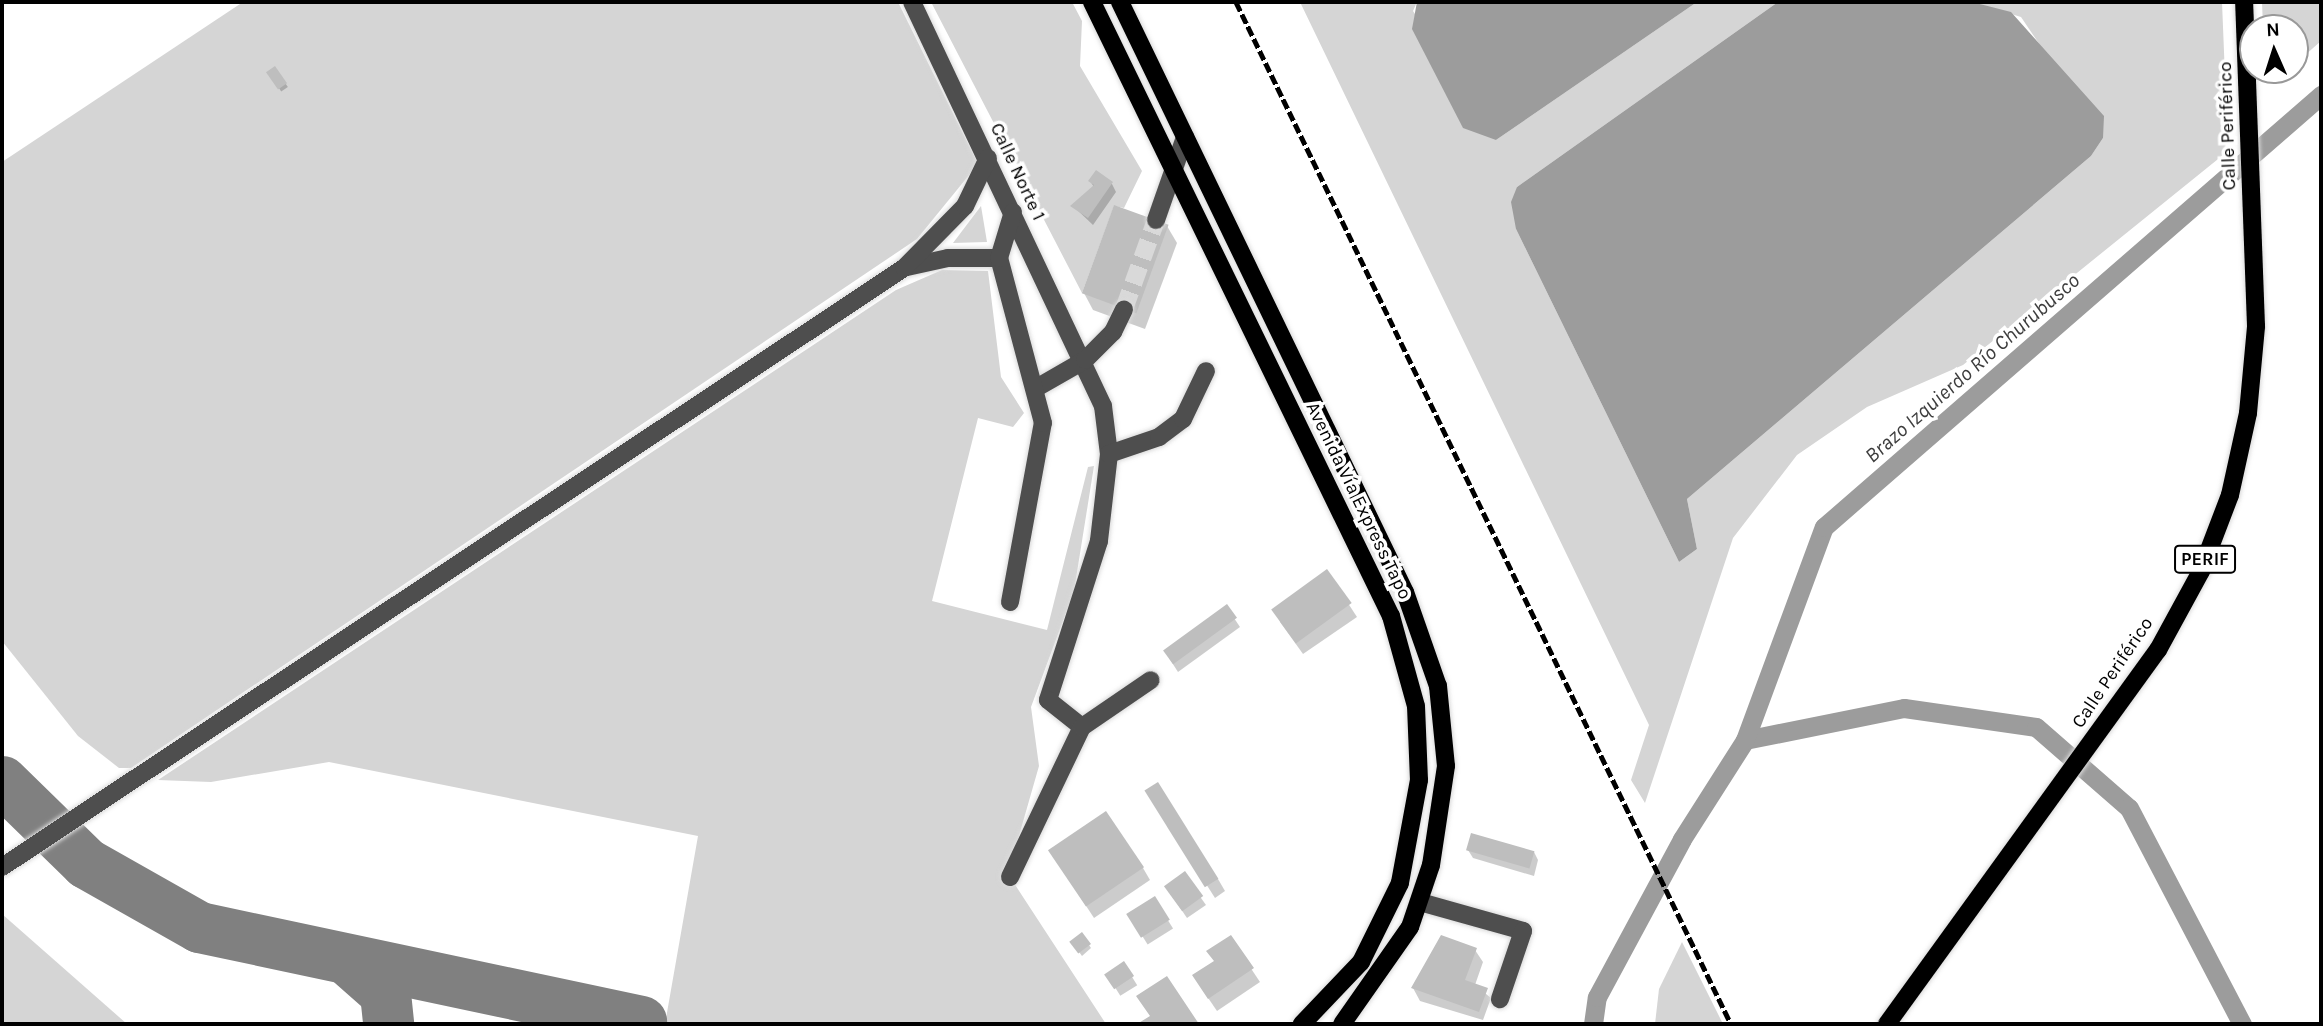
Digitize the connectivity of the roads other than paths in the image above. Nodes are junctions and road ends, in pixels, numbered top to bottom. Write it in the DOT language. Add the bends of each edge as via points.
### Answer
graph roads {
  1 [pos="912,2"];
  2 [pos="1092,2"];
  3 [pos="1120,2"];
  4 [pos="2244,2"];
  5 [pos="1185,138"];
  6 [pos="988,158"];
  7 [pos="1173,173"];
  8 [pos="1013,212"];
  9 [pos="1156,220"];
  10 [pos="999,258"];
  11 [pos="904,268"];
  12 [pos="1124,309"];
  13 [pos="1084,360"];
  14 [pos="1206,371"];
  15 [pos="1038,387"];
  16 [pos="1109,454"];
  17 [pos="1010,602"];
  18 [pos="1151,680"];
  19 [pos="1082,727"];
  20 [pos="2,867"];
  21 [pos="1010,877"];
  22 [pos="1420,902"];
  23 [pos="1500,999"];
  24 [pos="1302,1024"];
  25 [pos="1342,1024"];
  26 [pos="1887,1024"];
  1 -- 6 [label="lane, Calle Norte 1"];
  2 -- 7 [label="main road, Avenida Vía Express Tapo"];
  3 -- 5 [label="main road, Avenida Vía Express Tapo"];
  4 -- 26 [label="main road, Calle Periférico / PERIF" via="2256,326 2248,413 2230,495 2201,571 2158,650"];
  5 -- 7 [label="lane"];
  5 -- 22 [label="main road, Avenida Vía Express Tapo" via="1423,638 1438,686 1446,766"];
  6 -- 8 [label="lane, Calle Norte 1"];
  6 -- 11 [label="lane" via="965,206"];
  7 -- 9 [label="lane"];
  7 -- 24 [label="main road, Avenida Vía Express Tapo" via="1391,616 1416,706 1419,780 1400,883 1361,961"];
  8 -- 10 [label="lane"];
  8 -- 13 [label="lane, Calle Norte 1"];
  10 -- 11 [label="lane" via="948,258"];
  10 -- 15 [label="lane"];
  11 -- 20 [label="lane"];
  12 -- 13 [label="lane" via="1113,332"];
  13 -- 15 [label="lane"];
  13 -- 16 [label="lane, Calle Norte 1" via="1102,406"];
  14 -- 16 [label="lane" via="1183,419 1159,438"];
  15 -- 17 [label="lane" via="1039,468"];
  16 -- 19 [label="lane, Calle Norte 1" via="1098,541 1048,700"];
  18 -- 19 [label="lane"];
  19 -- 21 [label="lane"];
  22 -- 23 [label="lane" via="1522,931"];
  22 -- 25 [label="main road, Avenida Vía Express Tapo" via="1387,968"];
}
